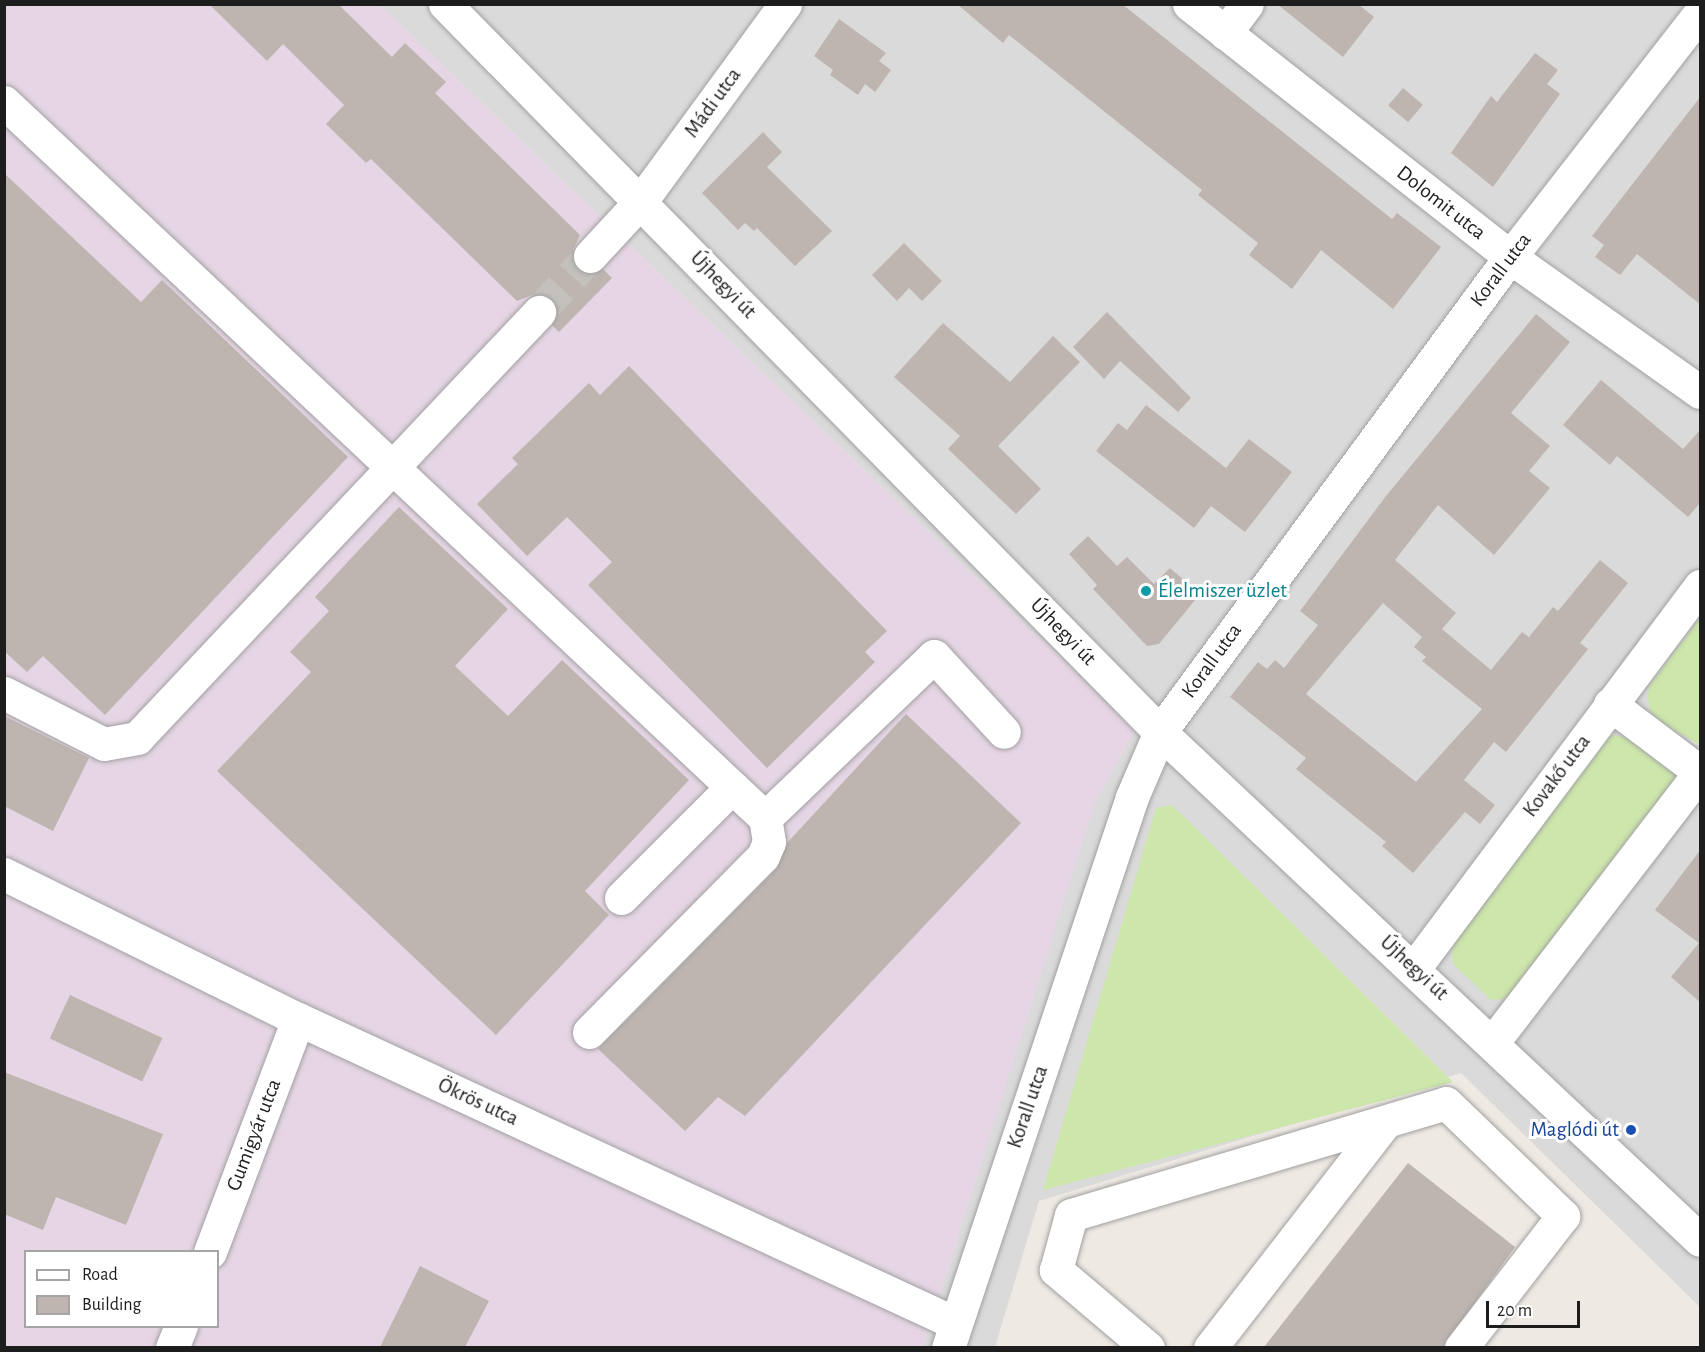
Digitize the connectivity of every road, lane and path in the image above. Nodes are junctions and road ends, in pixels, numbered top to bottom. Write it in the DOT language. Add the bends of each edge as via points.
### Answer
graph roads {
  1 [pos="445,4"];
  2 [pos="785,4"];
  3 [pos="1189,4"];
  4 [pos="1247,4"];
  5 [pos="1701,13"];
  6 [pos="1225,33"];
  7 [pos="4,102"];
  8 [pos="641,201"];
  9 [pos="590,256"];
  10 [pos="1510,257"];
  11 [pos="539,312"];
  12 [pos="1701,392"];
  13 [pos="397,468"];
  14 [pos="1701,586"];
  15 [pos="4,693"];
  16 [pos="1610,704"];
  17 [pos="1004,732"];
  18 [pos="1160,732"];
  19 [pos="1701,772"];
  20 [pos="732,787"];
  21 [pos="765,818"];
  22 [pos="4,874"];
  23 [pos="621,898"];
  24 [pos="1414,967"];
  25 [pos="298,1019"];
  26 [pos="589,1032"];
  27 [pos="1493,1042"];
  28 [pos="1384,1124"];
  29 [pos="1701,1240"];
  30 [pos="210,1250"];
  31 [pos="180,1328"];
  32 [pos="952,1335"];
  33 [pos="172,1347"];
  34 [pos="1148,1347"];
  35 [pos="1210,1347"];
  36 [pos="1461,1347"];
  1 -- 8 [label="street, Újhegyi út"];
  2 -- 8 [label="street, Mádi utca"];
  3 -- 6 [label="street, Dolomit utca"];
  4 -- 6 [label="street"];
  5 -- 10 [label="street, Korall utca"];
  6 -- 10 [label="street, Dolomit utca"];
  7 -- 13 [label="street"];
  8 -- 9 [label="street, Mádi utca"];
  8 -- 18 [label="street, Újhegyi út"];
  10 -- 12 [label="street, Dolomit utca"];
  10 -- 18 [label="street, Korall utca"];
  11 -- 13 [label="street"];
  13 -- 15 [label="street" via="137,738 104,744"];
  13 -- 20 [label="street"];
  14 -- 16 [label="street, Kovakő utca"];
  16 -- 19 [label="street"];
  16 -- 24 [label="street, Kovakő utca"];
  17 -- 21 [label="street" via="934,656"];
  18 -- 24 [label="street, Újhegyi út"];
  18 -- 32 [label="street, Korall utca" via="1132,797"];
  19 -- 27 [label="street"];
  20 -- 21 [label="street"];
  20 -- 23 [label="street"];
  21 -- 26 [label="street" via="769,842 763,856"];
  22 -- 25 [label="street, Ökrös utca"];
  24 -- 27 [label="street, Újhegyi út"];
  25 -- 30 [label="street, Gumigyár utca"];
  25 -- 32 [label="street, Ökrös utca"];
  27 -- 29 [label="street, Újhegyi út"];
  28 -- 34 [label="street" via="1071,1215 1056,1270"];
  28 -- 35 [label="street"];
  28 -- 36 [label="street" via="1446,1103 1563,1216"];
  31 -- 33 [label="street"];
}
